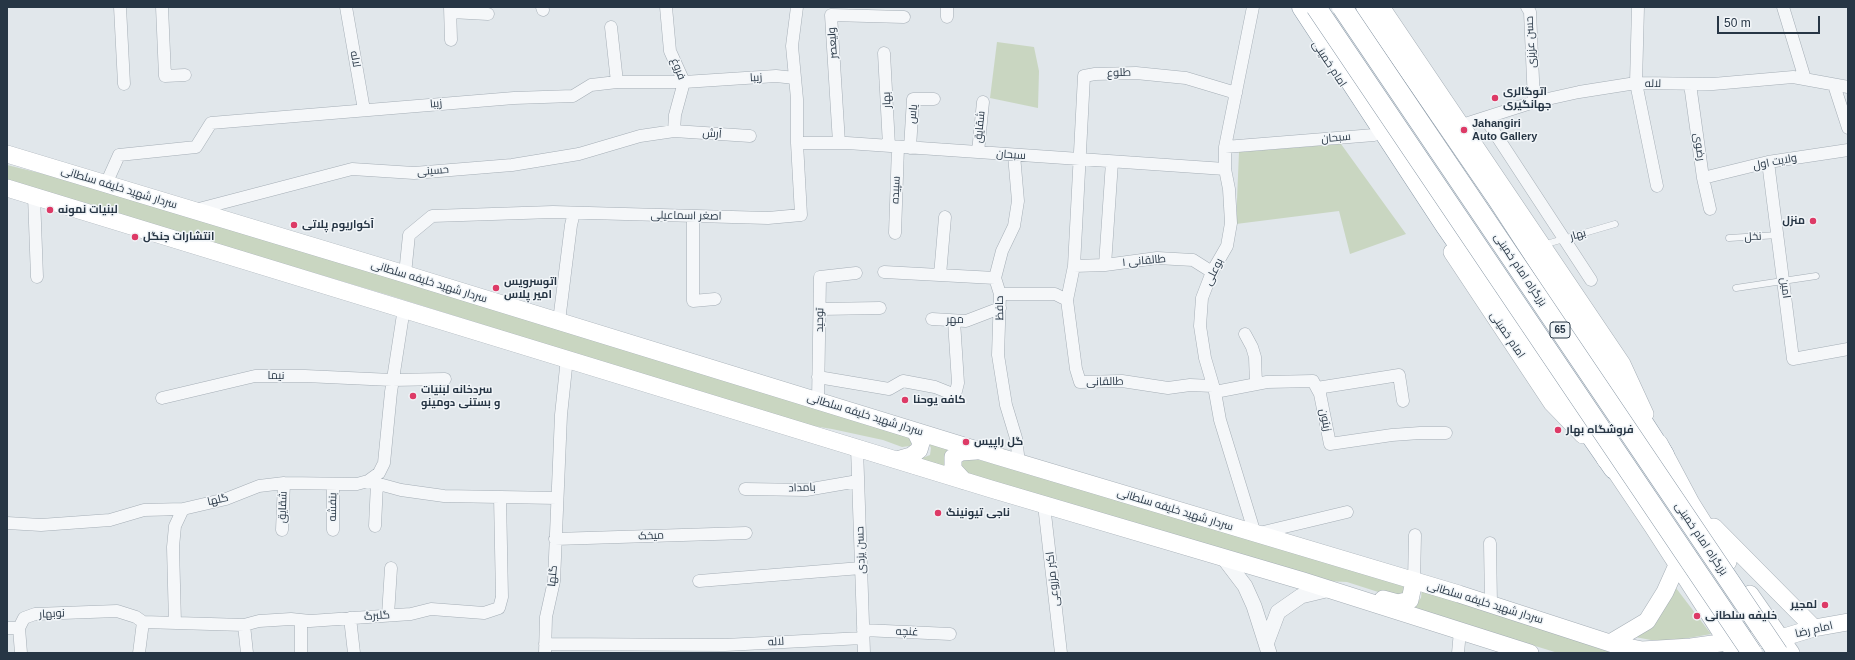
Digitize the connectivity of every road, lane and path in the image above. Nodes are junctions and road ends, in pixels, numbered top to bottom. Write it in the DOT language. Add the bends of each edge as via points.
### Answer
graph roads {
  1 [pos="120,7"];
  2 [pos="162,7"];
  3 [pos="346,7"];
  4 [pos="666,7"];
  5 [pos="797,7"];
  6 [pos="1253,7"];
  7 [pos="1293,7"];
  8 [pos="1302,7"];
  9 [pos="1316,7"];
  10 [pos="1342,7"];
  11 [pos="1366,7"];
  12 [pos="1381,7"];
  13 [pos="1527,7"];
  14 [pos="1638,7"];
  15 [pos="1783,7"];
  16 [pos="450,10"];
  17 [pos="488,14"];
  18 [pos="904,17"];
  19 [pos="611,27"];
  20 [pos="451,40"];
  21 [pos="884,53"];
  22 [pos="186,75"];
  23 [pos="795,78"];
  24 [pos="1805,79"];
  25 [pos="618,82"];
  26 [pos="684,82"];
  27 [pos="1636,83"];
  28 [pos="124,84"];
  29 [pos="1690,84"];
  30 [pos="1834,85"];
  31 [pos="1848,87"];
  32 [pos="1236,93"];
  33 [pos="934,99"];
  34 [pos="983,102"];
  35 [pos="1534,102"];
  36 [pos="364,110"];
  37 [pos="1485,118"];
  38 [pos="1462,125"];
  39 [pos="1848,128"];
  40 [pos="674,131"];
  41 [pos="1374,135"];
  42 [pos="750,136"];
  43 [pos="797,143"];
  44 [pos="839,143"];
  45 [pos="899,147"];
  46 [pos="1225,147"];
  47 [pos="1848,150"];
  48 [pos="978,152"];
  49 [pos="7,154"];
  50 [pos="1014,155"];
  51 [pos="1078,160"];
  52 [pos="1112,162"];
  53 [pos="1768,162"];
  54 [pos="1225,169"];
  55 [pos="1703,178"];
  56 [pos="106,184"];
  57 [pos="1657,186"];
  58 [pos="7,188"];
  59 [pos="34,196"];
  60 [pos="1710,208"];
  61 [pos="194,210"];
  62 [pos="574,213"];
  63 [pos="693,216"];
  64 [pos="945,217"];
  65 [pos="1615,224"];
  66 [pos="894,233"];
  67 [pos="1778,235"];
  68 [pos="1729,238"];
  69 [pos="1563,240"];
  70 [pos="1542,246"];
  71 [pos="1106,265"];
  72 [pos="1074,266"];
  73 [pos="884,272"];
  74 [pos="1212,272"];
  75 [pos="856,273"];
  76 [pos="404,274"];
  77 [pos="940,275"];
  78 [pos="1816,276"];
  79 [pos="37,277"];
  80 [pos="995,278"];
  81 [pos="1591,280"];
  82 [pos="1784,281"];
  83 [pos="1736,288"];
  84 [pos="1000,294"];
  85 [pos="715,299"];
  86 [pos="1067,300"];
  87 [pos="404,308"];
  88 [pos="880,308"];
  89 [pos="1000,308"];
  90 [pos="820,309"];
  91 [pos="932,319"];
  92 [pos="559,321"];
  93 [pos="954,321"];
  94 [pos="1245,334"];
  95 [pos="1848,349"];
  96 [pos="567,358"];
  97 [pos="818,377"];
  98 [pos="445,379"];
  99 [pos="392,380"];
  100 [pos="1256,384"];
  101 [pos="1317,388"];
  102 [pos="1214,389"];
  103 [pos="162,398"];
  104 [pos="818,400"];
  105 [pos="1403,401"];
  106 [pos="915,431"];
  107 [pos="1446,433"];
  108 [pos="857,448"];
  109 [pos="980,451"];
  110 [pos="1664,455"];
  111 [pos="897,460"];
  112 [pos="1019,463"];
  113 [pos="1614,469"];
  114 [pos="858,481"];
  115 [pos="964,481"];
  116 [pos="373,482"];
  117 [pos="284,483"];
  118 [pos="333,484"];
  119 [pos="745,489"];
  120 [pos="500,497"];
  121 [pos="557,498"];
  122 [pos="1691,503"];
  123 [pos="1044,505"];
  124 [pos="183,509"];
  125 [pos="1346,512"];
  126 [pos="7,523"];
  127 [pos="375,526"];
  128 [pos="282,530"];
  129 [pos="333,530"];
  130 [pos="746,533"];
  131 [pos="1256,534"];
  132 [pos="1415,535"];
  133 [pos="555,539"];
  134 [pos="1490,543"];
  135 [pos="1223,557"];
  136 [pos="1678,563"];
  137 [pos="391,568"];
  138 [pos="861,568"];
  139 [pos="699,581"];
  140 [pos="1414,581"];
  141 [pos="1330,590"];
  142 [pos="1490,604"];
  143 [pos="388,615"];
  144 [pos="350,618"];
  145 [pos="301,620"];
  146 [pos="143,622"];
  147 [pos="1848,622"];
  148 [pos="175,623"];
  149 [pos="244,625"];
  150 [pos="13,628"];
  151 [pos="1814,628"];
  152 [pos="1460,631"];
  153 [pos="863,634"];
  154 [pos="950,634"];
  155 [pos="1610,643"];
  156 [pos="1779,646"];
  157 [pos="796,647"];
  158 [pos="545,648"];
  159 [pos="583,648"];
  160 [pos="1268,648"];
  161 [pos="1731,648"];
  162 [pos="1630,650"];
  163 [pos="21,653"];
  164 [pos="139,653"];
  165 [pos="247,653"];
  166 [pos="301,653"];
  167 [pos="354,653"];
  168 [pos="864,653"];
  169 [pos="1061,653"];
  170 [pos="1458,653"];
  171 [pos="1530,653"];
  172 [pos="1752,653"];
  173 [pos="1791,653"];
  1 -- 28 [label="street"];
  2 -- 22 [label="street" via="165,76"];
  3 -- 36 [label="street, لاله"];
  4 -- 26 [label="street, فروغ" via="670,51"];
  5 -- 23 [label="street, اصغر اسماعیلی" via="792,46"];
  6 -- 32 [label="street, بوعلی"];
  7 -- 41 [label="main road, امام خمینی"];
  8 -- 113 [label="highway" via="1445,225"];
  9 -- 172 [label="highway, بزرگراه امام خمینی / 65, bridge"];
  10 -- 156 [label="highway, بزرگراه امام خمینی / 65, bridge"];
  11 -- 110 [label="highway" via="1497,198"];
  12 -- 38 [label="main road"];
  13 -- 35 [label="street, حسن عزیزی" via="1530,12"];
  14 -- 27 [label="street"];
  15 -- 24 [label="street"];
  16 -- 17 [label="street"];
  16 -- 20 [label="street"];
  18 -- 44 [label="street, ولیعصر" via="831,15"];
  19 -- 25 [label="street"];
  21 -- 45 [label="street, بهار"];
  23 -- 26 [label="street, زیبا" via="776,76"];
  23 -- 43 [label="street, اصغر اسماعیلی"];
  24 -- 29 [label="street, لاله" via="1793,77"];
  24 -- 30 [label="street, لاله"];
  25 -- 26 [label="street, زیبا"];
  25 -- 36 [label="street, زیبا" via="591,85 573,96"];
  26 -- 40 [label="street, فروغ" via="675,115"];
  27 -- 29 [label="street, لاله"];
  27 -- 35 [label="street, لاله"];
  27 -- 57 [label="street"];
  29 -- 55 [label="street, رضوی"];
  30 -- 31 [label="street, لاله"];
  30 -- 39 [label="street"];
  32 -- 46 [label="street, بوعلی"];
  32 -- 51 [label="street, طلوع" via="1186,78 1136,73 1084,76"];
  33 -- 45 [label="street, یاس" via="913,99"];
  34 -- 48 [label="street, شقایق"];
  35 -- 37 [label="street, لاله"];
  36 -- 56 [label="street, زیبا" via="211,123 196,147 119,155"];
  37 -- 38 [label="street, لاله"];
  37 -- 69 [label="street"];
  38 -- 70 [label="main road"];
  40 -- 42 [label="street, آرش"];
  40 -- 61 [label="street, حسینی" via="640,136 579,154 512,165 414,173 352,169"];
  41 -- 46 [label="street, سبحان"];
  41 -- 113 [label="main road, امام خمینی" via="1552,403"];
  43 -- 44 [label="street, سبحان"];
  43 -- 63 [label="street, اصغر اسماعیلی" via="801,215 768,218"];
  44 -- 45 [label="street, سبحان"];
  45 -- 48 [label="street, سبحان"];
  45 -- 66 [label="street, سپیده"];
  46 -- 54 [label="street, بوعلی"];
  47 -- 53 [label="street, ولایت اول"];
  48 -- 50 [label="street, سبحان"];
  49 -- 56 [label="main road, سردار شهید خلیفه سلطانی"];
  50 -- 51 [label="street, سبحان"];
  50 -- 80 [label="street" via="1018,201 1014,226 1002,251"];
  51 -- 52 [label="street, سبحان"];
  51 -- 72 [label="street, طالقانی"];
  52 -- 54 [label="street, سبحان"];
  52 -- 71 [label="street"];
  53 -- 55 [label="street, ولایت اول"];
  53 -- 67 [label="street, امین"];
  54 -- 74 [label="street, بوعلی" via="1231,224 1227,246"];
  55 -- 60 [label="street, رضوی"];
  56 -- 61 [label="main road, سردار شهید خلیفه سلطانی"];
  58 -- 59 [label="main road"];
  59 -- 79 [label="street"];
  59 -- 87 [label="main road"];
  61 -- 76 [label="main road, سردار شهید خلیفه سلطانی"];
  62 -- 63 [label="street, اصغر اسماعیلی"];
  62 -- 76 [label="street, اصغر اسماعیلی" via="432,216 409,235"];
  62 -- 92 [label="street" via="570,225"];
  63 -- 85 [label="street" via="692,301"];
  64 -- 77 [label="street"];
  65 -- 69 [label="lane, بهار"];
  67 -- 68 [label="lane, نخل"];
  67 -- 82 [label="street, امین"];
  69 -- 70 [label="lane, بهار"];
  69 -- 81 [label="street"];
  70 -- 110 [label="main road" via="1622,364"];
  71 -- 72 [label="street, طالقانی ۱"];
  71 -- 74 [label="street, طالقانی ۱" via="1157,258 1193,260"];
  72 -- 86 [label="street, طالقانی"];
  73 -- 77 [label="street"];
  74 -- 102 [label="street, بوعلی" via="1202,298 1200,326 1205,358"];
  75 -- 90 [label="street, توحید" via="820,277"];
  76 -- 92 [label="main road, سردار شهید خلیفه سلطانی"];
  77 -- 80 [label="street"];
  78 -- 82 [label="lane"];
  80 -- 84 [label="street, حافظ"];
  82 -- 83 [label="lane"];
  82 -- 95 [label="street, امین" via="1793,359"];
  84 -- 86 [label="street" via="1055,294"];
  84 -- 89 [label="street, حافظ"];
  86 -- 102 [label="street, طالقانی" via="1076,370 1080,382 1122,381 1168,388 1190,385"];
  87 -- 96 [label="main road"];
  87 -- 99 [label="street"];
  88 -- 90 [label="street"];
  89 -- 93 [label="street, مهر" via="966,321"];
  89 -- 112 [label="street, حافظ" via="998,355"];
  90 -- 97 [label="street, توحید"];
  91 -- 93 [label="street, مهر"];
  92 -- 104 [label="main road, سردار شهید خلیفه سلطانی"];
  93 -- 97 [label="street" via="958,383 955,395 935,387 903,381 889,389"];
  94 -- 100 [label="street" via="1255,358"];
  96 -- 108 [label="main road"];
  96 -- 121 [label="street, گلها"];
  97 -- 104 [label="street, توحید"];
  98 -- 99 [label="street, نیما"];
  99 -- 103 [label="street, نیما" via="255,376"];
  99 -- 116 [label="street" via="384,463"];
  100 -- 101 [label="street" via="1313,382"];
  100 -- 102 [label="street"];
  101 -- 105 [label="street" via="1399,375"];
  101 -- 107 [label="street, زیتون" via="1330,444 1392,435"];
  102 -- 131 [label="street, بوعلی" via="1220,420"];
  104 -- 106 [label="main road, سردار شهید خلیفه سلطانی"];
  106 -- 109 [label="main road, سردار شهید خلیفه سلطانی"];
  106 -- 111 [label="main road" via="921,443 919,450 911,456"];
  108 -- 111 [label="main road"];
  108 -- 114 [label="street, حسن یزدی"];
  109 -- 112 [label="main road, سردار شهید خلیفه سلطانی"];
  109 -- 115 [label="main road" via="961,452 953,457 953,469"];
  110 -- 122 [label="main road"];
  111 -- 115 [label="main road"];
  112 -- 131 [label="main road, سردار شهید خلیفه سلطانی"];
  113 -- 136 [label="main road, امام خمینی"];
  114 -- 119 [label="street, بامداد" via="806,490"];
  114 -- 138 [label="street, حسن یزدی"];
  115 -- 123 [label="main road"];
  116 -- 118 [label="street, گلها"];
  116 -- 120 [label="street, گلها" via="401,490 444,496"];
  116 -- 127 [label="street"];
  117 -- 118 [label="street, گلها"];
  117 -- 124 [label="street, گلها" via="259,486 226,499"];
  117 -- 128 [label="street, شقایق"];
  118 -- 129 [label="street, بنفشه"];
  120 -- 121 [label="street, گلها"];
  120 -- 143 [label="street, گلبرگ" via="502,597 499,608 484,613 431,609 411,614"];
  121 -- 133 [label="street, گلها"];
  122 -- 151 [label="main road"];
  122 -- 156 [label="main road"];
  123 -- 135 [label="main road"];
  123 -- 169 [label="street, اکبر مزروعی"];
  124 -- 126 [label="street, گلها" via="144,510 110,520 41,525"];
  124 -- 148 [label="street" via="175,526 173,547"];
  125 -- 131 [label="street"];
  130 -- 133 [label="street, میخک"];
  131 -- 140 [label="main road, سردار شهید خلیفه سلطانی"];
  132 -- 140 [label="street"];
  133 -- 158 [label="street, گلها" via="554,581 546,617"];
  134 -- 142 [label="street"];
  135 -- 141 [label="main road"];
  135 -- 160 [label="street" via="1245,586"];
  136 -- 155 [label="main road" via="1665,592 1647,621"];
  136 -- 161 [label="main road, امام خمینی"];
  137 -- 143 [label="street"];
  138 -- 139 [label="street"];
  138 -- 153 [label="street, حسن یزدی"];
  140 -- 141 [label="main road" via="1410,600 1398,603 1372,595"];
  140 -- 142 [label="main road, سردار شهید خلیفه سلطانی"];
  141 -- 152 [label="main road"];
  141 -- 160 [label="street" via="1301,596 1278,612"];
  142 -- 155 [label="main road, سردار شهید خلیفه سلطانی"];
  143 -- 144 [label="street, گلبرگ"];
  144 -- 145 [label="street, گلبرگ"];
  144 -- 167 [label="street"];
  145 -- 149 [label="street, گلبرگ" via="259,621"];
  145 -- 166 [label="street"];
  146 -- 148 [label="street, گلبرگ"];
  146 -- 150 [label="street, نوبهار" via="116,611 34,614 24,618"];
  146 -- 164 [label="street"];
  147 -- 151 [label="main road, امام رضا"];
  148 -- 149 [label="street, گلبرگ"];
  149 -- 165 [label="street"];
  150 -- 163 [label="street, نوبهار"];
  151 -- 156 [label="main road, امام رضا"];
  152 -- 170 [label="street"];
  152 -- 171 [label="main road"];
  153 -- 154 [label="street, غنچه"];
  153 -- 157 [label="street, لاله"];
  153 -- 168 [label="street, حسن یزدی"];
  155 -- 162 [label="main road, سردار شهید خلیفه سلطانی"];
  156 -- 161 [label="main road, امام رضا"];
  156 -- 173 [label="main road"];
  157 -- 159 [label="street, لاله" via="725,645"];
  158 -- 159 [label="street, لاله"];
  161 -- 162 [label="main road, سردار شهید خلیفه سلطانی"];
}
